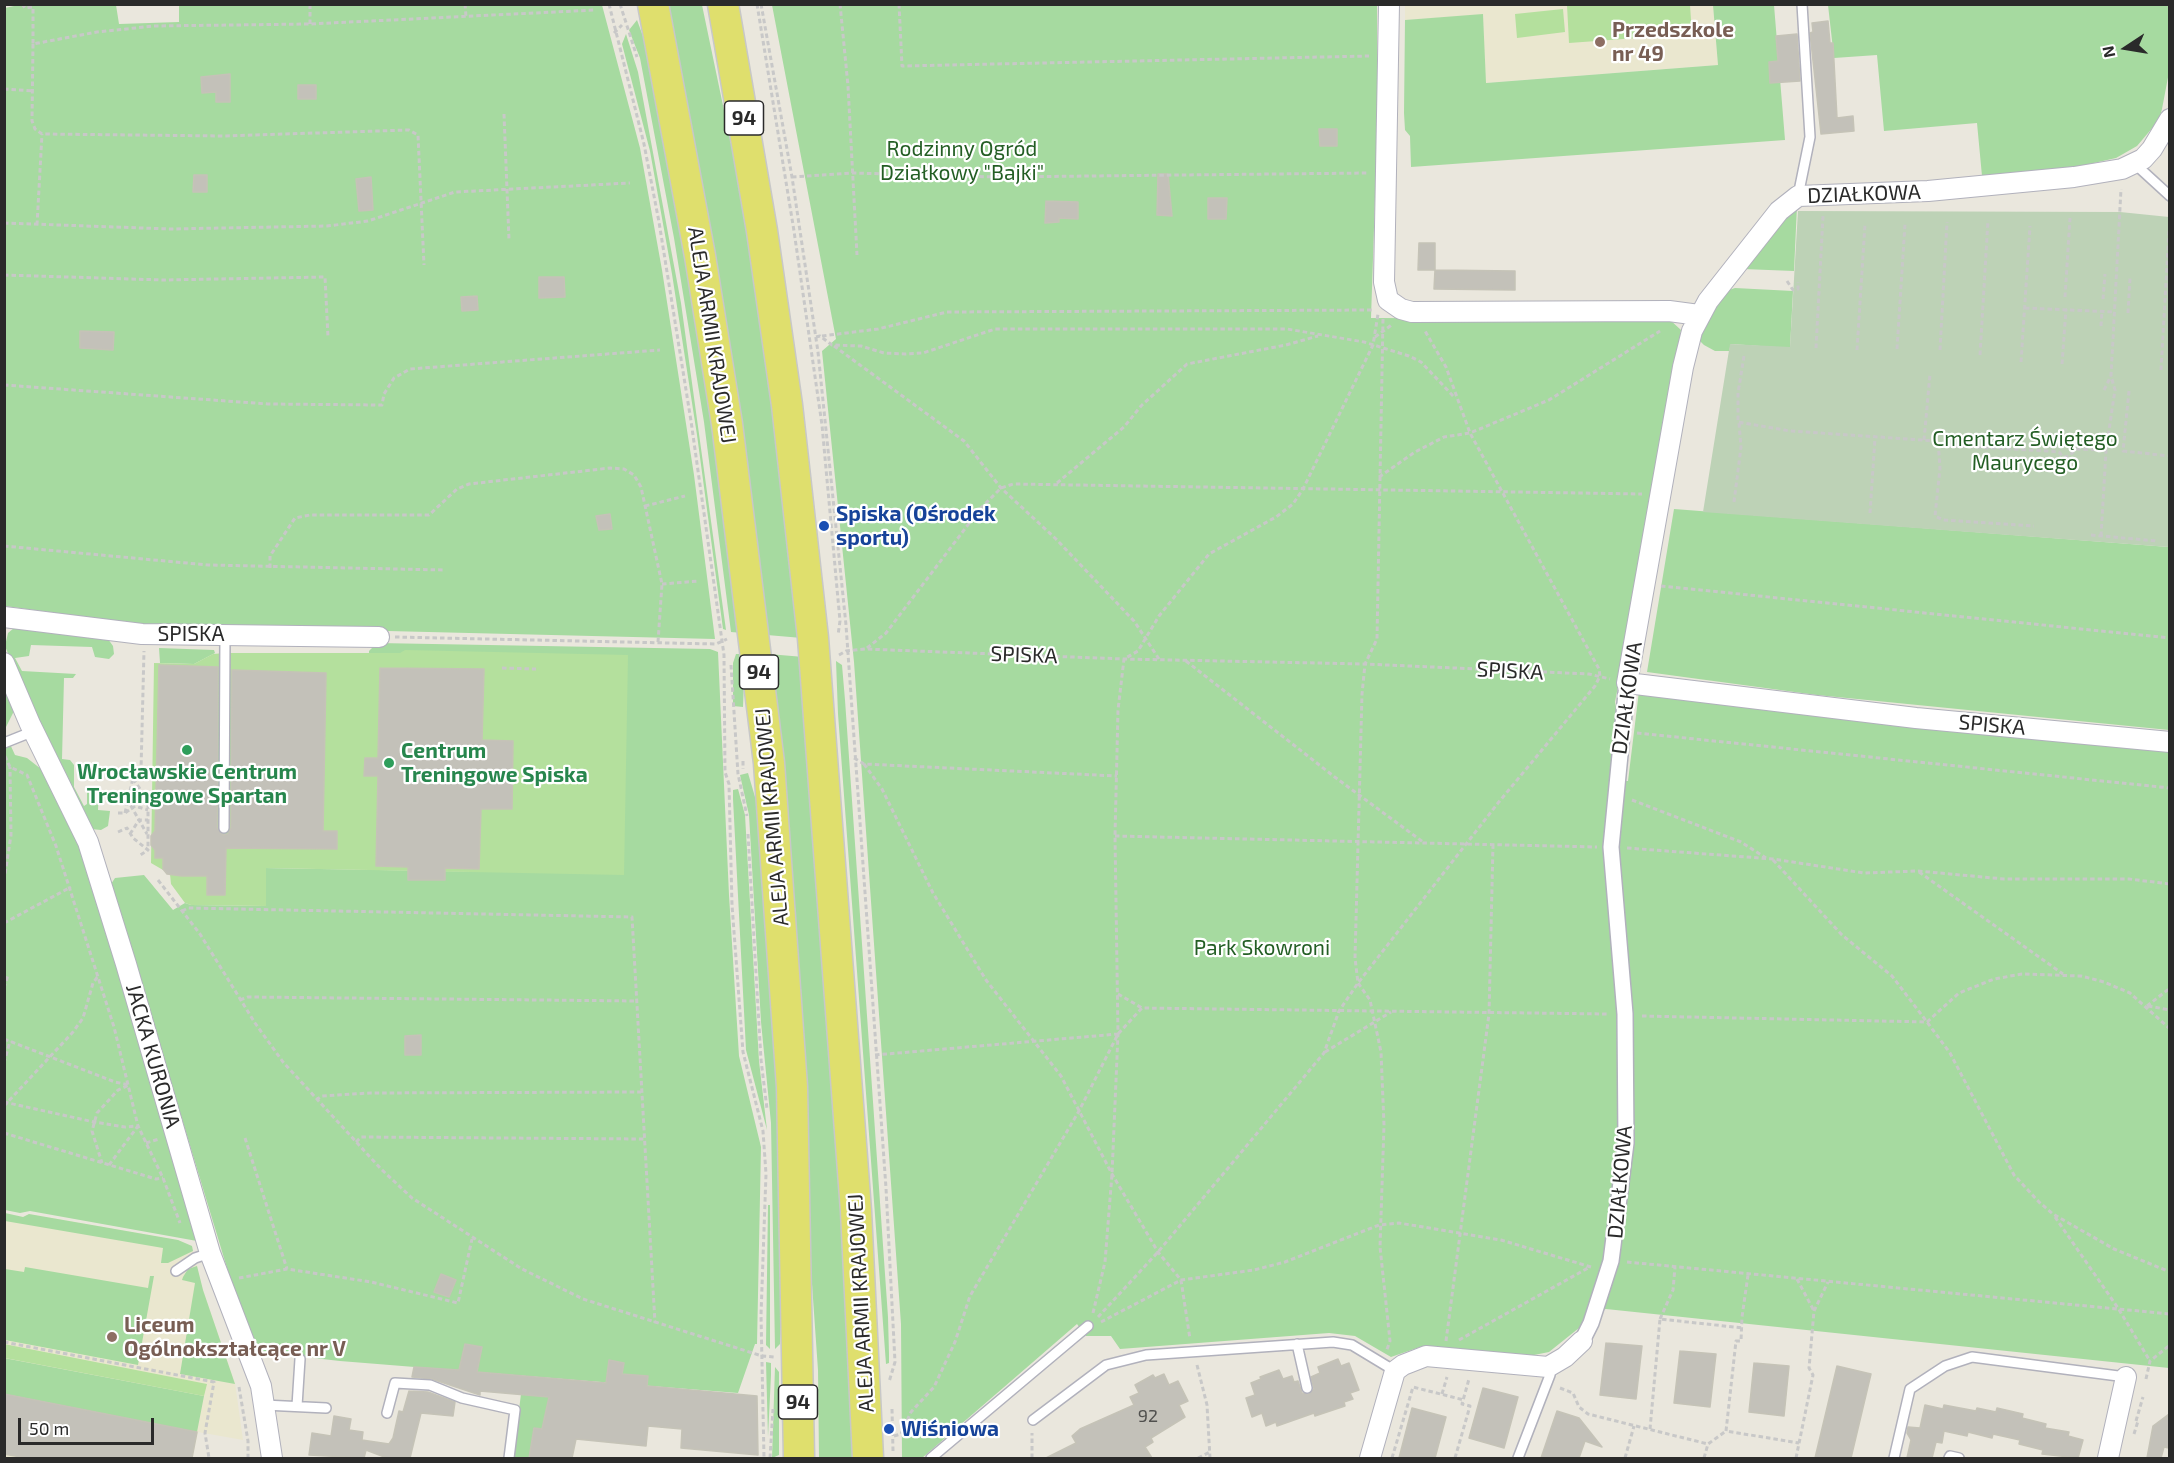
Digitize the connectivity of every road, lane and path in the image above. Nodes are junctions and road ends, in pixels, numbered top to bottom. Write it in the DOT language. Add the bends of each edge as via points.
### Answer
graph roads {
  1 [pos="22,4"];
  2 [pos="310,4"];
  3 [pos="465,4"];
  4 [pos="609,4"];
  5 [pos="620,4"];
  6 [pos="653,4"];
  7 [pos="723,4"];
  8 [pos="840,4"];
  9 [pos="899,4"];
  10 [pos="1389,4"];
  11 [pos="1802,4"];
  12 [pos="758,5"];
  13 [pos="595,10"];
  14 [pos="466,18"];
  15 [pos="310,24"];
  16 [pos="623,24"];
  17 [pos="614,33"];
  18 [pos="33,44"];
  19 [pos="1377,56"];
  20 [pos="639,62"];
  21 [pos="4,89"];
  22 [pos="33,91"];
  23 [pos="504,114"];
  24 [pos="2169,119"];
  25 [pos="42,134"];
  26 [pos="2128,166"];
  27 [pos="853,173"];
  28 [pos="1375,173"];
  29 [pos="792,177"];
  30 [pos="630,183"];
  31 [pos="507,189"];
  32 [pos="1798,196"];
  33 [pos="2169,196"];
  34 [pos="421,203"];
  35 [pos="1823,216"];
  36 [pos="2070,218"];
  37 [pos="1988,220"];
  38 [pos="1947,222"];
  39 [pos="4,223"];
  40 [pos="1864,224"];
  41 [pos="1905,224"];
  42 [pos="36,226"];
  43 [pos="2030,226"];
  44 [pos="2169,230"];
  45 [pos="509,240"];
  46 [pos="857,255"];
  47 [pos="424,265"];
  48 [pos="2105,274"];
  49 [pos="4,275"];
  50 [pos="2130,278"];
  51 [pos="1787,281"];
  52 [pos="1798,282"];
  53 [pos="2065,297"];
  54 [pos="2103,299"];
  55 [pos="2025,308"];
  56 [pos="2066,309"];
  57 [pos="1371,311"];
  58 [pos="2102,311"];
  59 [pos="1412,312"];
  60 [pos="2115,312"];
  61 [pos="2128,313"];
  62 [pos="1699,315"];
  63 [pos="2101,326"];
  64 [pos="1666,327"];
  65 [pos="1321,335"];
  66 [pos="328,337"];
  67 [pos="818,337"];
  68 [pos="832,345"];
  69 [pos="1373,345"];
  70 [pos="1382,348"];
  71 [pos="1816,348"];
  72 [pos="1897,349"];
  73 [pos="660,350"];
  74 [pos="1857,350"];
  75 [pos="1940,350"];
  76 [pos="1980,355"];
  77 [pos="1744,356"];
  78 [pos="2021,362"];
  79 [pos="2062,364"];
  80 [pos="2161,370"];
  81 [pos="1930,374"];
  82 [pos="2111,376"];
  83 [pos="4,385"];
  84 [pos="2104,390"];
  85 [pos="2128,391"];
  86 [pos="1456,400"];
  87 [pos="1738,422"];
  88 [pos="1470,434"];
  89 [pos="1875,438"];
  90 [pos="1924,440"];
  91 [pos="1939,445"];
  92 [pos="2106,450"];
  93 [pos="2169,456"];
  94 [pos="1379,477"];
  95 [pos="1055,484"];
  96 [pos="1001,488"];
  97 [pos="1380,488"];
  98 [pos="1304,489"];
  99 [pos="1504,494"];
  100 [pos="1661,495"];
  101 [pos="685,496"];
  102 [pos="1734,502"];
  103 [pos="645,506"];
  104 [pos="1870,513"];
  105 [pos="2034,526"];
  106 [pos="2091,535"];
  107 [pos="2101,536"];
  108 [pos="2157,541"];
  109 [pos="4,546"];
  110 [pos="270,568"];
  111 [pos="444,570"];
  112 [pos="699,581"];
  113 [pos="662,584"];
  114 [pos="1662,586"];
  115 [pos="4,617"];
  116 [pos="729,632"];
  117 [pos="225,634"];
  118 [pos="379,637"];
  119 [pos="2169,638"];
  120 [pos="727,639"];
  121 [pos="837,639"];
  122 [pos="1145,640"];
  123 [pos="658,642"];
  124 [pos="722,644"];
  125 [pos="730,644"];
  126 [pos="144,645"];
  127 [pos="838,645"];
  128 [pos="728,649"];
  129 [pos="866,649"];
  130 [pos="846,651"];
  131 [pos="835,654"];
  132 [pos="731,656"];
  133 [pos="1124,659"];
  134 [pos="1184,659"];
  135 [pos="1159,660"];
  136 [pos="4,663"];
  137 [pos="1365,664"];
  138 [pos="502,669"];
  139 [pos="536,669"];
  140 [pos="1600,676"];
  141 [pos="1627,683"];
  142 [pos="34,731"];
  143 [pos="1633,733"];
  144 [pos="2169,742"];
  145 [pos="4,743"];
  146 [pos="4,754"];
  147 [pos="854,758"];
  148 [pos="864,764"];
  149 [pos="10,766"];
  150 [pos="1617,771"];
  151 [pos="1117,776"];
  152 [pos="133,778"];
  153 [pos="2169,788"];
  154 [pos="9,792"];
  155 [pos="4,796"];
  156 [pos="1360,797"];
  157 [pos="127,799"];
  158 [pos="132,807"];
  159 [pos="148,810"];
  160 [pos="118,813"];
  161 [pos="125,813"];
  162 [pos="140,820"];
  163 [pos="148,820"];
  164 [pos="224,828"];
  165 [pos="118,832"];
  166 [pos="130,834"];
  167 [pos="1115,836"];
  168 [pos="148,837"];
  169 [pos="1359,841"];
  170 [pos="1424,843"];
  171 [pos="1469,843"];
  172 [pos="1493,843"];
  173 [pos="1611,847"];
  174 [pos="148,850"];
  175 [pos="139,856"];
  176 [pos="1767,858"];
  177 [pos="1773,859"];
  178 [pos="1918,871"];
  179 [pos="158,880"];
  180 [pos="4,881"];
  181 [pos="2169,884"];
  182 [pos="71,887"];
  183 [pos="182,911"];
  184 [pos="4,923"];
  185 [pos="8,975"];
  186 [pos="2064,975"];
  187 [pos="98,976"];
  188 [pos="1358,983"];
  189 [pos="4,988"];
  190 [pos="2169,988"];
  191 [pos="1118,994"];
  192 [pos="240,1000"];
  193 [pos="638,1001"];
  194 [pos="2147,1006"];
  195 [pos="1142,1008"];
  196 [pos="1372,1010"];
  197 [pos="2169,1010"];
  198 [pos="1339,1011"];
  199 [pos="1393,1011"];
  200 [pos="1489,1014"];
  201 [pos="1625,1014"];
  202 [pos="1375,1021"];
  203 [pos="1927,1022"];
  204 [pos="2169,1029"];
  205 [pos="1118,1034"];
  206 [pos="4,1039"];
  207 [pos="10,1041"];
  208 [pos="1038,1043"];
  209 [pos="1324,1053"];
  210 [pos="875,1054"];
  211 [pos="51,1057"];
  212 [pos="4,1063"];
  213 [pos="129,1085"];
  214 [pos="642,1092"];
  215 [pos="316,1100"];
  216 [pos="5,1104"];
  217 [pos="1078,1111"];
  218 [pos="767,1113"];
  219 [pos="94,1122"];
  220 [pos="138,1126"];
  221 [pos="4,1133"];
  222 [pos="245,1138"];
  223 [pos="644,1139"];
  224 [pos="356,1142"];
  225 [pos="102,1163"];
  226 [pos="109,1165"];
  227 [pos="1112,1174"];
  228 [pos="163,1178"];
  229 [pos="2053,1214"];
  230 [pos="182,1227"];
  231 [pos="472,1239"];
  232 [pos="1158,1252"];
  233 [pos="210,1253"];
  234 [pos="1675,1267"];
  235 [pos="1588,1268"];
  236 [pos="287,1269"];
  237 [pos="176,1271"];
  238 [pos="2169,1272"];
  239 [pos="1748,1275"];
  240 [pos="1797,1279"];
  241 [pos="1828,1282"];
  242 [pos="220,1285"];
  243 [pos="1814,1311"];
  244 [pos="1660,1319"];
  245 [pos="655,1323"];
  246 [pos="1088,1326"];
  247 [pos="1743,1328"];
  248 [pos="1582,1341"];
  249 [pos="4,1342"];
  250 [pos="1297,1344"];
  251 [pos="2169,1345"];
  252 [pos="752,1352"];
  253 [pos="1192,1352"];
  254 [pos="300,1359"];
  255 [pos="1548,1366"];
  256 [pos="1388,1367"];
  257 [pos="1447,1375"];
  258 [pos="1469,1377"];
  259 [pos="2126,1377"];
  260 [pos="238,1379"];
  261 [pos="889,1382"];
  262 [pos="1307,1388"];
  263 [pos="1560,1388"];
  264 [pos="1442,1394"];
  265 [pos="1464,1400"];
  266 [pos="773,1403"];
  267 [pos="264,1405"];
  268 [pos="297,1406"];
  269 [pos="326,1408"];
  270 [pos="387,1413"];
  271 [pos="1033,1420"];
  272 [pos="1634,1426"];
  273 [pos="1650,1429"];
  274 [pos="1726,1431"];
  275 [pos="894,1436"];
  276 [pos="1799,1443"];
  277 [pos="1708,1444"];
  278 [pos="1210,1452"];
  279 [pos="209,1458"];
  280 [pos="248,1458"];
  281 [pos="272,1458"];
  282 [pos="509,1458"];
  283 [pos="764,1458"];
  284 [pos="770,1458"];
  285 [pos="799,1458"];
  286 [pos="868,1458"];
  287 [pos="932,1458"];
  288 [pos="1032,1458"];
  289 [pos="1198,1458"];
  290 [pos="1210,1458"];
  291 [pos="1370,1458"];
  292 [pos="1392,1458"];
  293 [pos="1455,1458"];
  294 [pos="1518,1458"];
  295 [pos="1625,1458"];
  296 [pos="1704,1458"];
  297 [pos="1796,1458"];
  298 [pos="1894,1458"];
  299 [pos="1949,1458"];
  300 [pos="1959,1458"];
  301 [pos="2108,1458"];
  1 -- 18 [label="path" via="25,8 33,7"];
  2 -- 15 [label="path"];
  3 -- 14 [label="path"];
  4 -- 17 [label="path"];
  5 -- 16 [label="path"];
  6 -- 285 [label="main road, ALEJA ARMII KRAJOWEJ / 94" via="727,424 769,763 792,1087"];
  7 -- 286 [label="main road, ALEJA ARMII KRAJOWEJ / 94" via="764,243 813,638 856,1211"];
  8 -- 27 [label="path"];
  9 -- 19 [label="path" via="902,66"];
  10 -- 59 [label="street" via="1384,282 1388,300"];
  11 -- 32 [label="lane" via="1810,137"];
  12 -- 29 [label="path"];
  12 -- 121 [label="path" via="822,425 840,621"];
  13 -- 14 [label="path"];
  14 -- 15 [label="path"];
  15 -- 18 [label="path" via="154,26"];
  16 -- 17 [label="path"];
  16 -- 20 [label="path"];
  17 -- 124 [label="path" via="657,210"];
  18 -- 22 [label="path"];
  21 -- 22 [label="path"];
  22 -- 25 [label="path" via="32,121"];
  23 -- 31 [label="path"];
  24 -- 26 [label="street" via="2152,149"];
  25 -- 34 [label="path" via="223,136 409,129 418,135"];
  25 -- 42 [label="path"];
  26 -- 32 [label="street, DZIAŁKOWA" via="2052,179 1928,191"];
  26 -- 33 [label="lane"];
  26 -- 60 [label="path"];
  27 -- 28 [label="path" via="997,177"];
  27 -- 29 [label="path"];
  27 -- 46 [label="path"];
  29 -- 67 [label="path"];
  30 -- 31 [label="path"];
  31 -- 34 [label="path" via="455,192"];
  31 -- 45 [label="path"];
  32 -- 62 [label="street, DZIAŁKOWA" via="1779,211"];
  34 -- 42 [label="path" via="368,221 327,226"];
  34 -- 47 [label="path"];
  35 -- 71 [label="path"];
  36 -- 53 [label="path"];
  37 -- 76 [label="path"];
  38 -- 75 [label="path"];
  39 -- 42 [label="path"];
  40 -- 74 [label="path"];
  41 -- 72 [label="path"];
  43 -- 55 [label="path"];
  44 -- 80 [label="path"];
  48 -- 54 [label="path"];
  49 -- 66 [label="path" via="164,280 325,277"];
  50 -- 61 [label="path"];
  51 -- 52 [label="path" via="1793,290"];
  55 -- 56 [label="path"];
  55 -- 78 [label="path"];
  56 -- 58 [label="path"];
  56 -- 79 [label="path"];
  57 -- 67 [label="path" via="947,312 878,329"];
  58 -- 60 [label="path"];
  58 -- 63 [label="path"];
  59 -- 62 [label="street" via="1669,311"];
  59 -- 86 [label="path" via="1441,357"];
  60 -- 82 [label="path"];
  62 -- 100 [label="street, DZIAŁKOWA" via="1683,367"];
  64 -- 88 [label="path" via="1549,400"];
  65 -- 68 [label="path" via="1287,329 995,328 923,353"];
  65 -- 69 [label="path"];
  65 -- 95 [label="path" via="1187,364 1124,427"];
  67 -- 68 [label="path"];
  67 -- 130 [label="path"];
  68 -- 96 [label="path" via="964,441"];
  69 -- 70 [label="path"];
  69 -- 70 [label="path" via="1380,307"];
  69 -- 98 [label="path"];
  70 -- 86 [label="path" via="1421,362"];
  70 -- 94 [label="path"];
  73 -- 83 [label="path" via="410,369 394,378 382,405 268,405"];
  77 -- 87 [label="path"];
  81 -- 90 [label="path"];
  82 -- 84 [label="path"];
  82 -- 92 [label="path" via="2115,390"];
  85 -- 93 [label="path" via="2123,452"];
  86 -- 88 [label="path"];
  87 -- 89 [label="path"];
  87 -- 102 [label="path" via="1741,447"];
  88 -- 94 [label="path" via="1444,437"];
  88 -- 99 [label="path"];
  89 -- 90 [label="path"];
  89 -- 104 [label="path"];
  90 -- 91 [label="path" via="1938,441"];
  91 -- 92 [label="path" via="2049,451 2063,456 2076,449"];
  91 -- 105 [label="path" via="1935,516 1943,520"];
  92 -- 107 [label="path"];
  94 -- 97 [label="path"];
  95 -- 96 [label="path" via="1013,484"];
  95 -- 98 [label="path"];
  96 -- 122 [label="path" via="1134,621"];
  96 -- 129 [label="path" via="949,546 886,633"];
  97 -- 98 [label="path"];
  97 -- 99 [label="path"];
  97 -- 137 [label="path" via="1377,639"];
  98 -- 122 [label="path" via="1276,517 1209,554 1159,616"];
  99 -- 100 [label="path"];
  99 -- 140 [label="path"];
  100 -- 141 [label="street, DZIAŁKOWA"];
  101 -- 103 [label="path"];
  103 -- 110 [label="path" via="641,487 634,475 624,469 488,480 457,489 429,515 295,518 270,556"];
  103 -- 113 [label="path"];
  106 -- 107 [label="path"];
  107 -- 108 [label="path"];
  109 -- 110 [label="path"];
  110 -- 111 [label="path"];
  112 -- 113 [label="path"];
  113 -- 123 [label="path"];
  114 -- 119 [label="path"];
  115 -- 117 [label="street, SPISKA" via="142,634"];
  116 -- 125 [label="path"];
  117 -- 118 [label="street, SPISKA"];
  117 -- 164 [label="lane"];
  118 -- 123 [label="path"];
  120 -- 124 [label="path"];
  122 -- 133 [label="path" via="1138,651"];
  122 -- 135 [label="path"];
  123 -- 124 [label="path"];
  124 -- 128 [label="path"];
  124 -- 283 [label="path" via="728,712 725,772 729,784 732,905 743,1052 763,1131 766,1174 761,1315"];
  126 -- 152 [label="path" via="141,770"];
  127 -- 130 [label="path"];
  129 -- 130 [label="path, SPISKA"];
  129 -- 133 [label="path, SPISKA"];
  130 -- 131 [label="path, SPISKA"];
  130 -- 147 [label="path"];
  132 -- 218 [label="path" via="738,774 747,815"];
  133 -- 135 [label="path, SPISKA"];
  133 -- 151 [label="path"];
  134 -- 135 [label="path, SPISKA"];
  134 -- 137 [label="path, SPISKA"];
  134 -- 156 [label="path"];
  136 -- 142 [label="street, JACKA KURONIA"];
  137 -- 140 [label="path, SPISKA"];
  137 -- 156 [label="path"];
  138 -- 139 [label="path"];
  140 -- 141 [label="path, SPISKA"];
  140 -- 171 [label="path"];
  141 -- 144 [label="street, SPISKA" via="1905,717"];
  141 -- 150 [label="street, DZIAŁKOWA"];
  142 -- 145 [label="lane"];
  142 -- 233 [label="street, JACKA KURONIA" via="88,842"];
  143 -- 153 [label="path"];
  146 -- 149 [label="path"];
  147 -- 148 [label="path"];
  147 -- 210 [label="path"];
  148 -- 151 [label="path"];
  148 -- 208 [label="path" via="882,789 933,893 986,980"];
  149 -- 154 [label="path"];
  149 -- 182 [label="path" via="27,775 35,789"];
  150 -- 173 [label="street, DZIAŁKOWA"];
  150 -- 176 [label="path" via="1632,801 1740,842"];
  151 -- 167 [label="path"];
  152 -- 157 [label="path"];
  152 -- 159 [label="path" via="148,800"];
  154 -- 155 [label="path"];
  154 -- 180 [label="path" via="11,835"];
  156 -- 169 [label="path"];
  156 -- 170 [label="path"];
  157 -- 158 [label="path"];
  157 -- 161 [label="path"];
  158 -- 159 [label="path"];
  158 -- 161 [label="path"];
  158 -- 162 [label="path"];
  159 -- 163 [label="path"];
  160 -- 161 [label="path"];
  162 -- 163 [label="path"];
  162 -- 166 [label="path"];
  162 -- 168 [label="path"];
  163 -- 168 [label="path"];
  165 -- 166 [label="path" via="127,828"];
  166 -- 174 [label="path"];
  167 -- 169 [label="path"];
  167 -- 191 [label="path"];
  168 -- 174 [label="path"];
  169 -- 170 [label="path"];
  169 -- 188 [label="path" via="1355,958"];
  170 -- 171 [label="path"];
  171 -- 172 [label="path"];
  171 -- 188 [label="path"];
  172 -- 173 [label="path"];
  172 -- 200 [label="path"];
  173 -- 176 [label="path"];
  173 -- 201 [label="street, DZIAŁKOWA"];
  174 -- 175 [label="path"];
  176 -- 177 [label="path"];
  177 -- 178 [label="path" via="1864,873"];
  177 -- 203 [label="path" via="1842,935 1892,976"];
  178 -- 181 [label="path" via="2004,879 2129,879"];
  178 -- 186 [label="path"];
  179 -- 183 [label="path"];
  182 -- 184 [label="path"];
  182 -- 187 [label="path"];
  183 -- 192 [label="path"];
  183 -- 193 [label="path" via="188,908 632,917"];
  185 -- 189 [label="path"];
  186 -- 194 [label="path" via="2104,982 2130,993"];
  186 -- 203 [label="path" via="1994,978 1959,993"];
  187 -- 211 [label="path" via="83,1018"];
  187 -- 213 [label="path"];
  188 -- 196 [label="path"];
  188 -- 198 [label="path"];
  190 -- 194 [label="path"];
  191 -- 195 [label="path"];
  191 -- 205 [label="path"];
  192 -- 193 [label="path" via="248,997"];
  192 -- 215 [label="path" via="283,1062"];
  193 -- 214 [label="path"];
  194 -- 197 [label="path"];
  194 -- 204 [label="path"];
  195 -- 198 [label="path"];
  195 -- 205 [label="path"];
  196 -- 198 [label="path"];
  196 -- 199 [label="path"];
  196 -- 202 [label="path"];
  198 -- 209 [label="path"];
  199 -- 200 [label="path"];
  199 -- 202 [label="path"];
  200 -- 201 [label="path"];
  200 -- 235 [label="path" via="1447,1340 1442,1349"];
  201 -- 203 [label="path"];
  201 -- 248 [label="street, DZIAŁKOWA" via="1626,1143 1616,1239 1607,1276"];
  202 -- 209 [label="path"];
  202 -- 256 [label="path" via="1381,1052 1384,1125 1380,1247 1390,1341"];
  203 -- 229 [label="path" via="1950,1053 2014,1175"];
  205 -- 208 [label="path"];
  205 -- 217 [label="path"];
  205 -- 227 [label="path"];
  206 -- 207 [label="path"];
  207 -- 211 [label="path"];
  207 -- 212 [label="path"];
  208 -- 210 [label="path"];
  208 -- 217 [label="path" via="1061,1076"];
  209 -- 232 [label="path"];
  210 -- 261 [label="path" via="895,1362"];
  211 -- 213 [label="path"];
  211 -- 216 [label="path"];
  213 -- 219 [label="path" via="118,1090"];
  213 -- 220 [label="path"];
  214 -- 215 [label="path" via="370,1093 322,1096"];
  214 -- 223 [label="path"];
  215 -- 224 [label="path"];
  216 -- 219 [label="path"];
  217 -- 227 [label="path"];
  217 -- 275 [label="path" via="970,1296 934,1387 911,1412 901,1434"];
  219 -- 220 [label="path"];
  219 -- 225 [label="path" via="92,1131"];
  220 -- 226 [label="path"];
  220 -- 228 [label="path"];
  221 -- 225 [label="path"];
  222 -- 236 [label="path"];
  223 -- 224 [label="path" via="361,1137"];
  223 -- 245 [label="path"];
  224 -- 231 [label="path" via="412,1198"];
  225 -- 226 [label="path"];
  226 -- 228 [label="path"];
  227 -- 232 [label="path"];
  227 -- 246 [label="path" via="1105,1262"];
  228 -- 230 [label="path"];
  229 -- 238 [label="path" via="2114,1249"];
  229 -- 251 [label="path" via="2150,1361"];
  231 -- 236 [label="path" via="458,1303 371,1282"];
  231 -- 245 [label="path" via="583,1299"];
  232 -- 246 [label="path"];
  232 -- 253 [label="path" via="1181,1281"];
  233 -- 237 [label="lane"];
  233 -- 242 [label="street, JACKA KURONIA"];
  234 -- 244 [label="path" via="1672,1290"];
  236 -- 242 [label="path" via="257,1273"];
  239 -- 247 [label="path"];
  240 -- 243 [label="path"];
  241 -- 243 [label="path"];
  242 -- 267 [label="street, JACKA KURONIA" via="261,1386"];
  243 -- 276 [label="path" via="1809,1368 1813,1375"];
  244 -- 247 [label="path"];
  244 -- 273 [label="path"];
  245 -- 252 [label="path"];
  246 -- 287 [label="lane"];
  247 -- 274 [label="path" via="1741,1341 1737,1341"];
  248 -- 255 [label="street, DZIAŁKOWA"];
  249 -- 279 [label="path" via="214,1382 205,1433"];
  250 -- 253 [label="lane"];
  250 -- 256 [label="lane" via="1352,1345"];
  250 -- 262 [label="lane"];
  253 -- 271 [label="lane" via="1146,1354 1106,1365"];
  253 -- 278 [label="path" via="1207,1405"];
  254 -- 268 [label="lane"];
  255 -- 256 [label="street" via="1426,1356"];
  255 -- 294 [label="lane" via="1550,1375"];
  256 -- 291 [label="street"];
  257 -- 264 [label="path"];
  258 -- 265 [label="path"];
  259 -- 298 [label="lane" via="1972,1357 1946,1366 1910,1389"];
  259 -- 301 [label="street"];
  260 -- 280 [label="path"];
  263 -- 272 [label="path" via="1573,1393 1579,1407 1588,1414"];
  264 -- 265 [label="path"];
  264 -- 292 [label="path" via="1413,1387"];
  265 -- 293 [label="path" via="1462,1404 1470,1406"];
  266 -- 284 [label="path"];
  267 -- 268 [label="lane"];
  267 -- 281 [label="street, JACKA KURONIA"];
  268 -- 269 [label="lane"];
  270 -- 282 [label="lane" via="395,1383 430,1385 462,1398 515,1410"];
  271 -- 288 [label="path"];
  272 -- 273 [label="path"];
  272 -- 295 [label="path"];
  273 -- 277 [label="path"];
  274 -- 276 [label="path"];
  274 -- 277 [label="path"];
  276 -- 297 [label="path"];
  277 -- 296 [label="path"];
  278 -- 289 [label="path"];
  278 -- 290 [label="path"];
  299 -- 300 [label="lane"];
}
